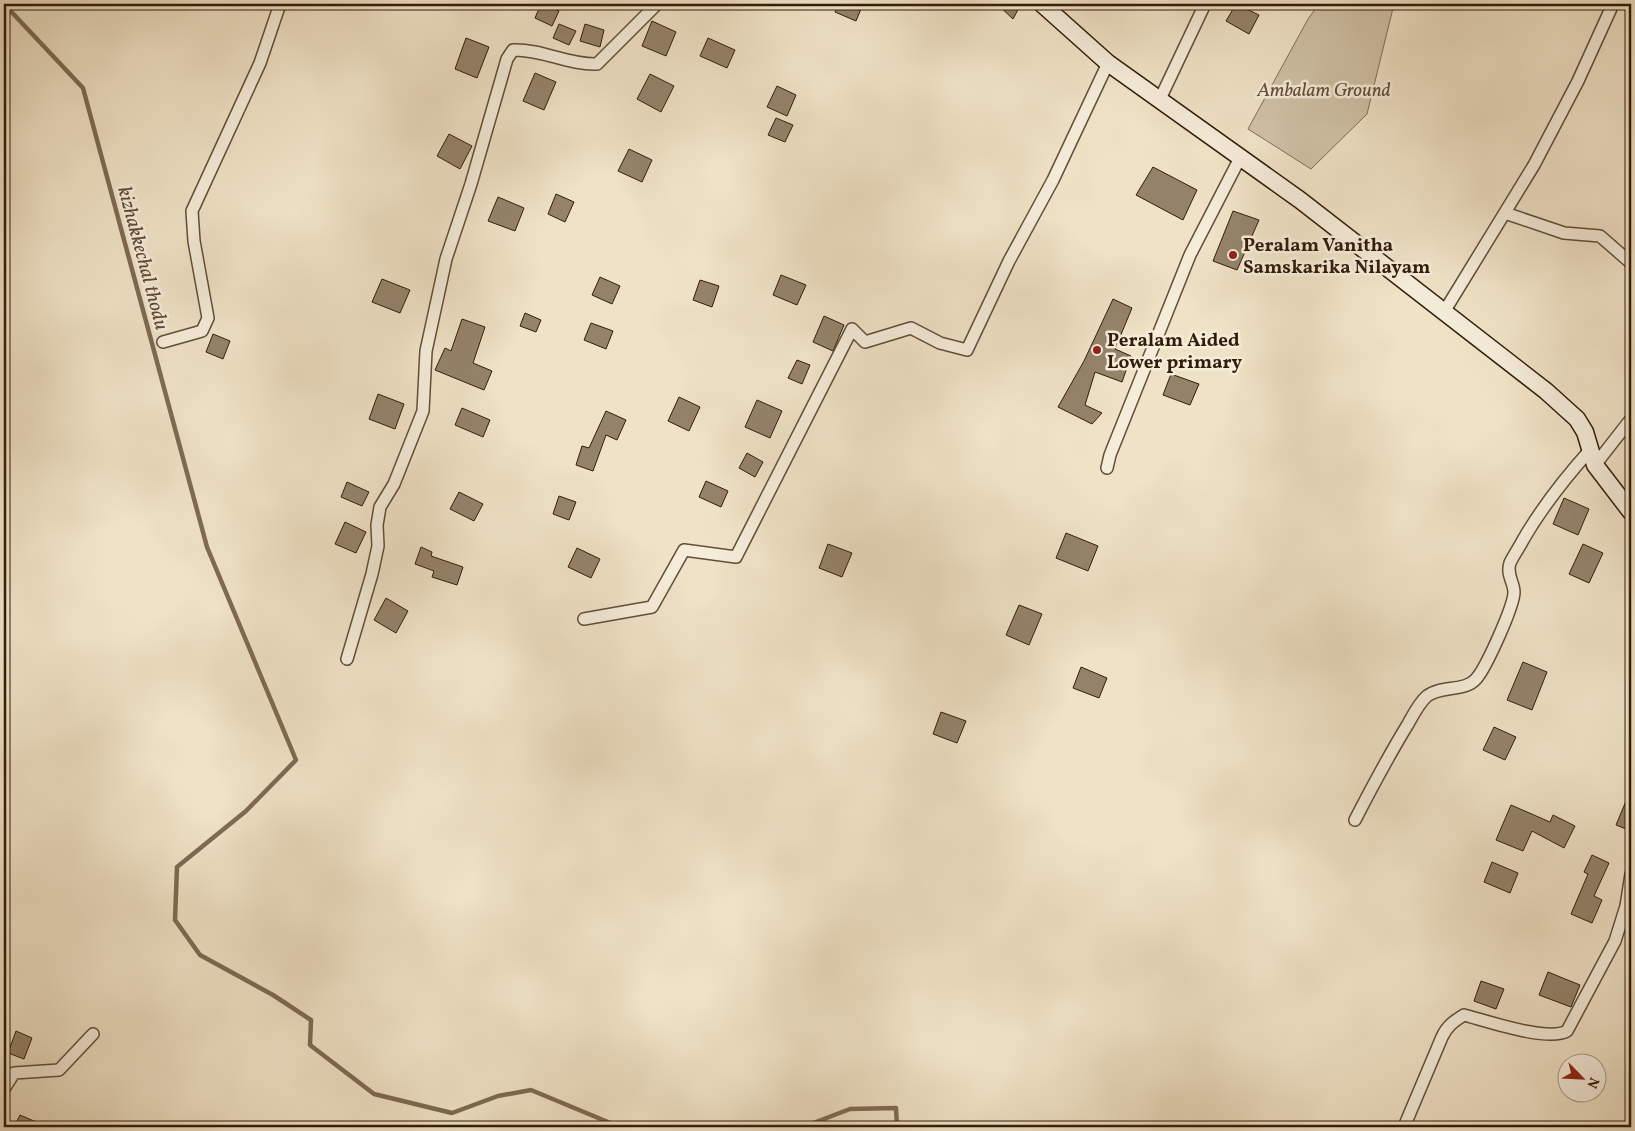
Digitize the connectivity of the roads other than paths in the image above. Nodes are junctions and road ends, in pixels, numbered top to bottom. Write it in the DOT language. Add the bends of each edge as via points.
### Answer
graph roads {
  1 [pos="280,4"];
  2 [pos="657,4"];
  3 [pos="1042,4"];
  4 [pos="1205,4"];
  5 [pos="1612,4"];
  6 [pos="1108,63"];
  7 [pos="1160,99"];
  8 [pos="1241,156"];
  9 [pos="1505,213"];
  10 [pos="1631,263"];
  11 [pos="1444,312"];
  12 [pos="163,342"];
  13 [pos="1631,419"];
  14 [pos="1591,450"];
  15 [pos="1595,465"];
  16 [pos="1107,468"];
  17 [pos="1631,512"];
  18 [pos="584,619"];
  19 [pos="347,659"];
  20 [pos="1355,820"];
  21 [pos="1631,874"];
  22 [pos="93,1034"];
  23 [pos="4,1089"];
  24 [pos="1404,1127"];
  1 -- 12 [label="street" via="260,63 192,211 208,318 202,331"];
  2 -- 19 [label="street" via="596,64 582,64 528,49 513,50 507,59 446,259 426,351 423,411 394,484 380,507 376,525 378,546 372,574"];
  3 -- 6 [label="main road"];
  4 -- 7 [label="street"];
  5 -- 9 [label="street" via="1578,81"];
  6 -- 7 [label="main road"];
  6 -- 18 [label="street" via="967,350 940,343 911,328 865,342 852,329 736,557 684,550 652,607"];
  7 -- 8 [label="main road"];
  8 -- 11 [label="main road"];
  8 -- 16 [label="street" via="1190,255"];
  9 -- 10 [label="street" via="1564,232 1600,236"];
  9 -- 11 [label="street"];
  11 -- 14 [label="main road" via="1577,419"];
  13 -- 15 [label="street"];
  14 -- 15 [label="main road"];
  14 -- 20 [label="street" via="1552,495 1511,562 1508,573 1514,591 1512,602 1476,680 1464,686 1444,688 1428,696 1418,706"];
  15 -- 17 [label="main road"];
  21 -- 24 [label="street" via="1616,941 1567,1031 1561,1035 1545,1035 1464,1015 1454,1020 1446,1028"];
  22 -- 23 [label="street" via="59,1070 14,1073"];
}
